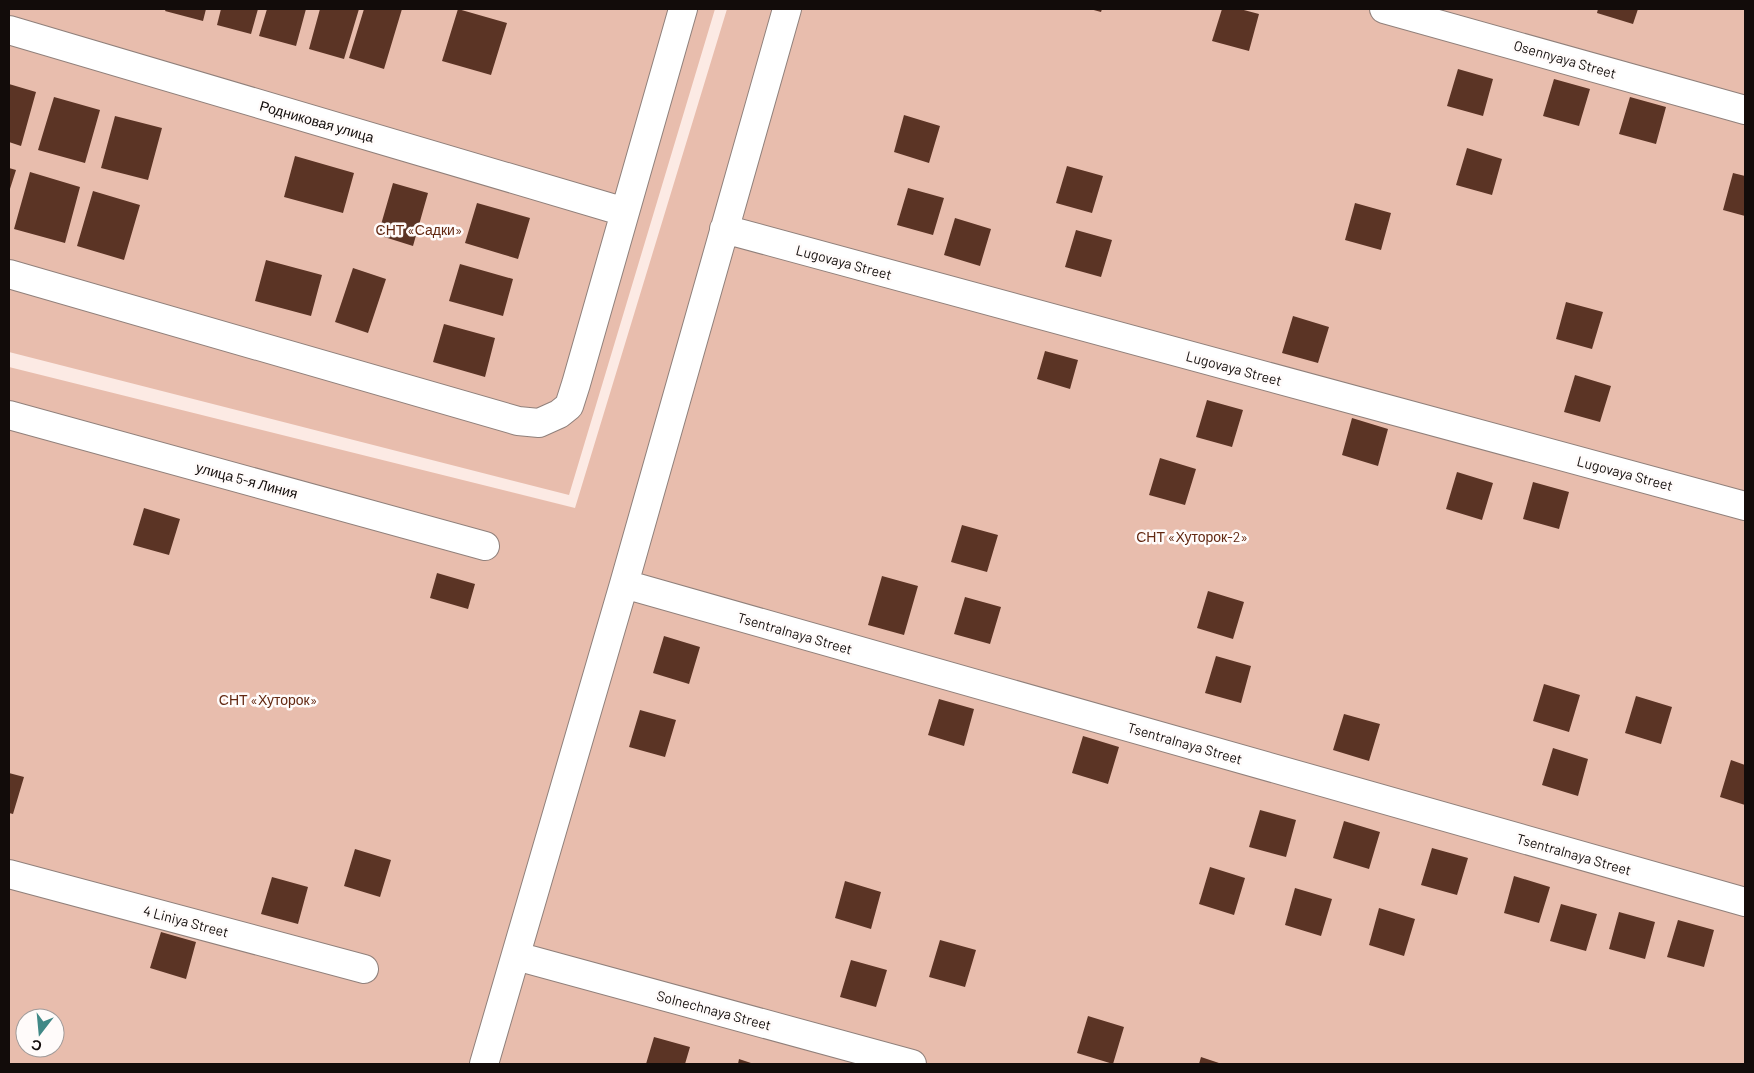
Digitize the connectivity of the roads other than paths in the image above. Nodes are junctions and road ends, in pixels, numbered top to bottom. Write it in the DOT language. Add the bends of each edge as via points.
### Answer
graph roads {
  1 [pos="683,9"];
  2 [pos="787,9"];
  3 [pos="1384,9"];
  4 [pos="9,30"];
  5 [pos="1745,110"];
  6 [pos="625,212"];
  7 [pos="724,229"];
  8 [pos="9,274"];
  9 [pos="9,415"];
  10 [pos="1745,506"];
  11 [pos="485,546"];
  12 [pos="624,584"];
  13 [pos="9,874"];
  14 [pos="1745,902"];
  15 [pos="516,956"];
  16 [pos="364,969"];
  17 [pos="484,1064"];
  18 [pos="912,1064"];
  1 -- 6 [label="street"];
  2 -- 7 [label="street"];
  3 -- 5 [label="street, Osennyaya Street"];
  4 -- 6 [label="street, Родниковая улица"];
  6 -- 8 [label="street" via="568,406 539,423 518,420"];
  7 -- 10 [label="street, Lugovaya Street"];
  7 -- 12 [label="street"];
  9 -- 11 [label="street, улица 5-я Линия"];
  12 -- 14 [label="street, Tsentralnaya Street"];
  12 -- 15 [label="street"];
  13 -- 16 [label="street, 4 Liniya Street"];
  15 -- 17 [label="street"];
  15 -- 18 [label="street, Solnechnaya Street"];
}
